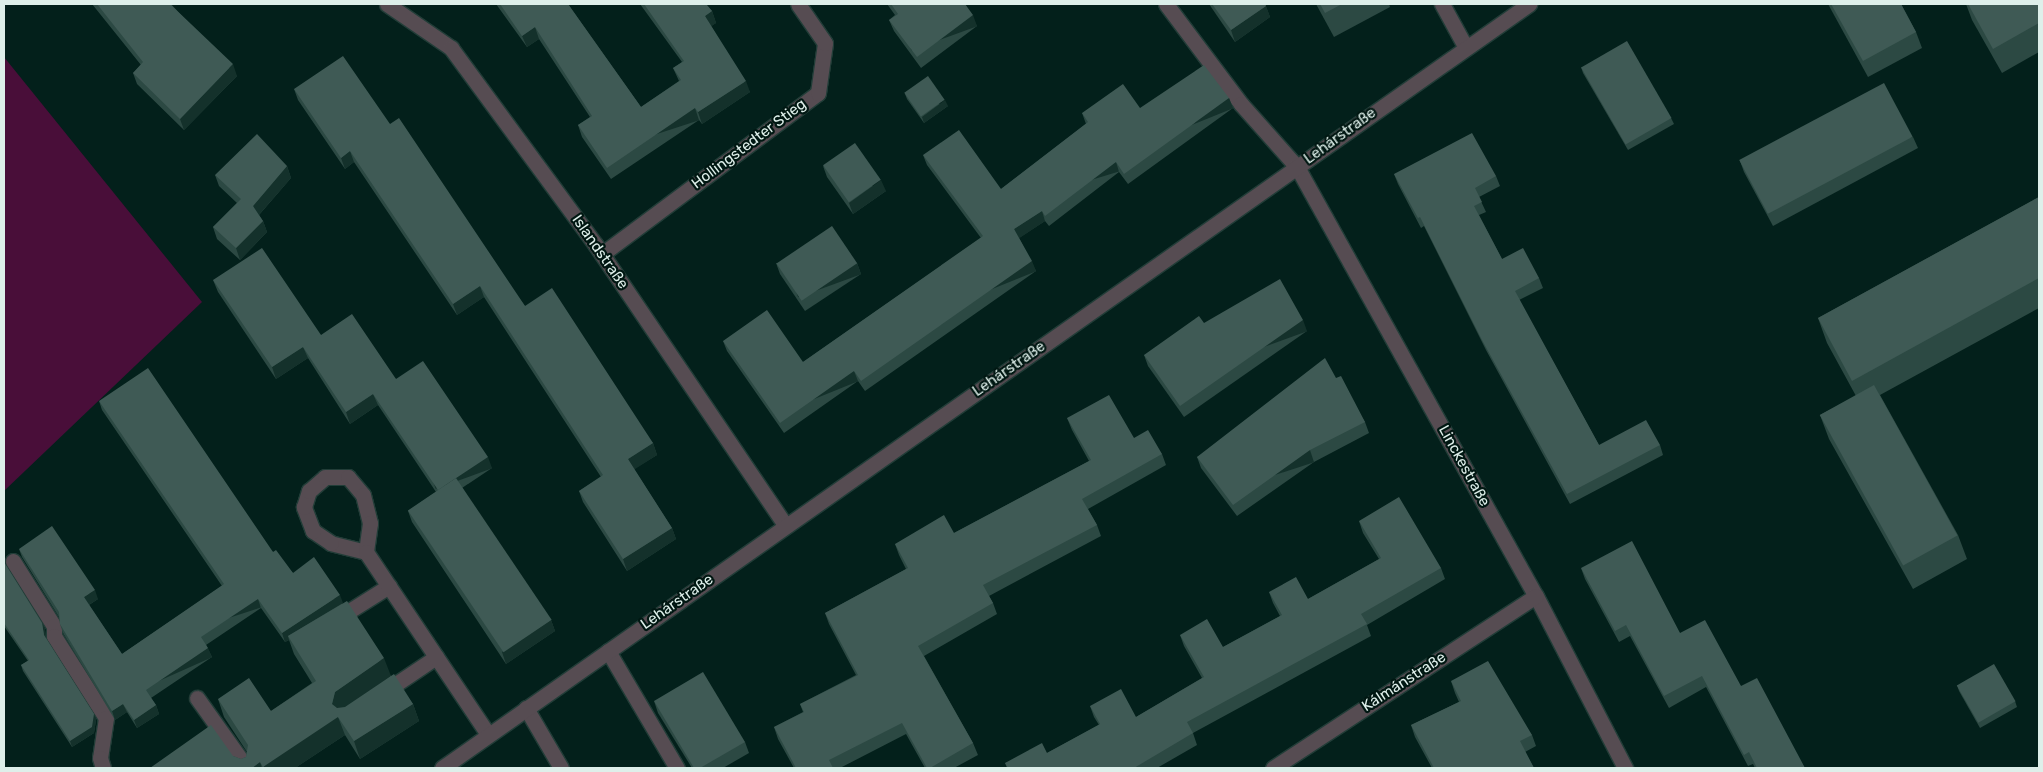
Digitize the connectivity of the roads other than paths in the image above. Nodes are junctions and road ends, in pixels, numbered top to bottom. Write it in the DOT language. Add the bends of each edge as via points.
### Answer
graph roads {
  1 [pos="387,4"];
  2 [pos="798,4"];
  3 [pos="1166,4"];
  4 [pos="1442,4"];
  5 [pos="1529,4"];
  6 [pos="1465,46"];
  7 [pos="1297,168"];
  8 [pos="602,254"];
  9 [pos="786,525"];
  10 [pos="366,552"];
  11 [pos="13,561"];
  12 [pos="389,586"];
  13 [pos="1536,596"];
  14 [pos="318,631"];
  15 [pos="608,651"];
  16 [pos="436,657"];
  17 [pos="197,698"];
  18 [pos="371,701"];
  19 [pos="526,708"];
  20 [pos="488,734"];
  21 [pos="103,768"];
  22 [pos="247,768"];
  23 [pos="442,768"];
  24 [pos="561,768"];
  25 [pos="677,768"];
  26 [pos="1273,768"];
  27 [pos="1624,768"];
  1 -- 8 [label="street, Islandstraße" via="451,48"];
  2 -- 8 [label="street, Hollingstedter Stieg" via="825,43 818,93"];
  3 -- 7 [label="street, Linckestraße" via="1241,104"];
  4 -- 6 [label="street"];
  5 -- 6 [label="street, Lehárstraße"];
  6 -- 7 [label="street, Lehárstraße"];
  7 -- 9 [label="street, Lehárstraße"];
  7 -- 13 [label="street, Linckestraße"];
  8 -- 9 [label="street, Islandstraße"];
  9 -- 15 [label="street, Lehárstraße"];
  10 -- 10 [label="street" via="370,523 363,495 348,477 325,477 309,491 304,507 314,531 331,543"];
  10 -- 12 [label="street"];
  11 -- 21 [label="street" via="54,626 54,636 106,718 100,758"];
  12 -- 14 [label="street"];
  12 -- 16 [label="street"];
  13 -- 26 [label="street, Kálmánstraße"];
  13 -- 27 [label="street, Linckestraße"];
  15 -- 19 [label="street, Lehárstraße"];
  15 -- 25 [label="street"];
  16 -- 18 [label="street"];
  16 -- 20 [label="street"];
  17 -- 22 [label="street"];
  19 -- 20 [label="street, Lehárstraße"];
  19 -- 24 [label="street"];
  20 -- 23 [label="street, Lehárstraße"];
}
